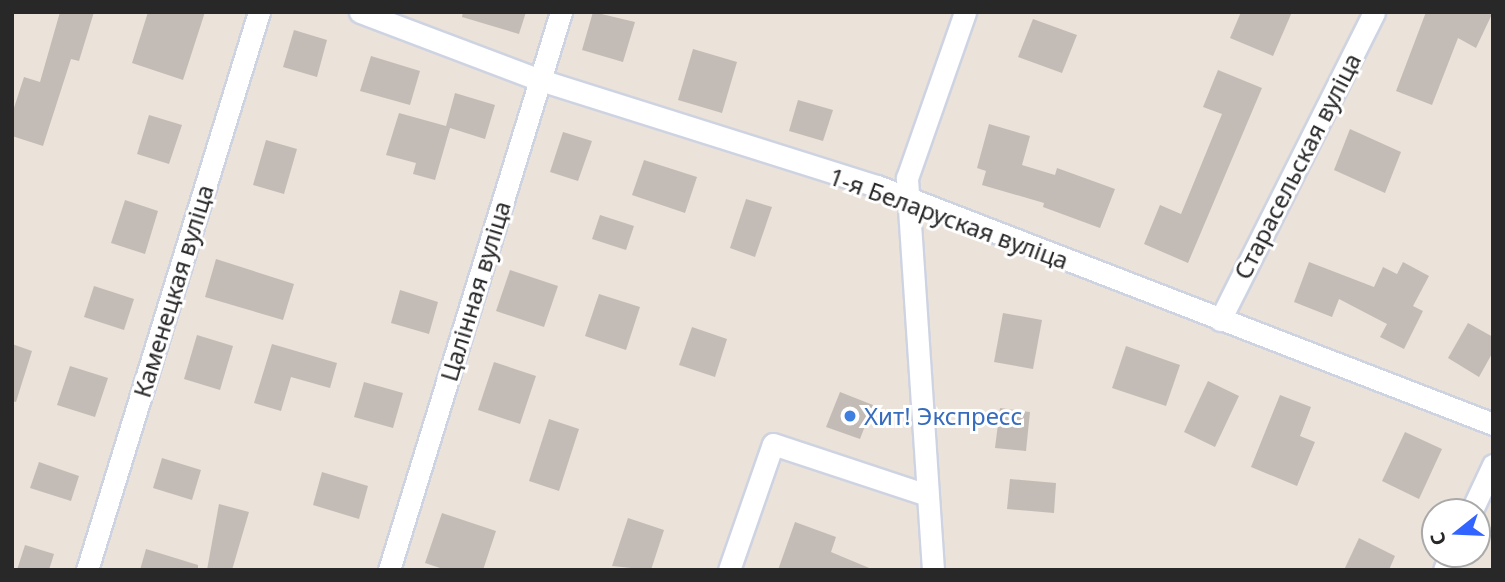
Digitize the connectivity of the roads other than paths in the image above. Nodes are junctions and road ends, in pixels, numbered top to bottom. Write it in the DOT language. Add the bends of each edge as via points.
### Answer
graph roads {
  1 [pos="259,12"];
  2 [pos="360,12"];
  3 [pos="561,12"];
  4 [pos="965,12"];
  5 [pos="1374,12"];
  6 [pos="540,80"];
  7 [pos="906,199"];
  8 [pos="1220,320"];
  9 [pos="1493,424"];
  10 [pos="1493,465"];
  11 [pos="928,495"];
  12 [pos="1478,498"];
  13 [pos="87,570"];
  14 [pos="389,570"];
  15 [pos="729,570"];
  16 [pos="933,570"];
  1 -- 13 [label="street, Каменецкая вуліца"];
  2 -- 6 [label="street, 1-я Беларуская вуліца"];
  3 -- 6 [label="street, Цалінная вуліца"];
  4 -- 7 [label="street" via="911,159"];
  5 -- 8 [label="street, Старасельская вуліца"];
  6 -- 7 [label="street, 1-я Беларуская вуліца"];
  6 -- 14 [label="street, Цалінная вуліца"];
  7 -- 8 [label="street, 1-я Беларуская вуліца"];
  7 -- 11 [label="street"];
  8 -- 9 [label="street, 1-я Беларуская вуліца"];
  10 -- 12 [label="street"];
  11 -- 15 [label="street" via="774,444"];
  11 -- 16 [label="street"];
}
